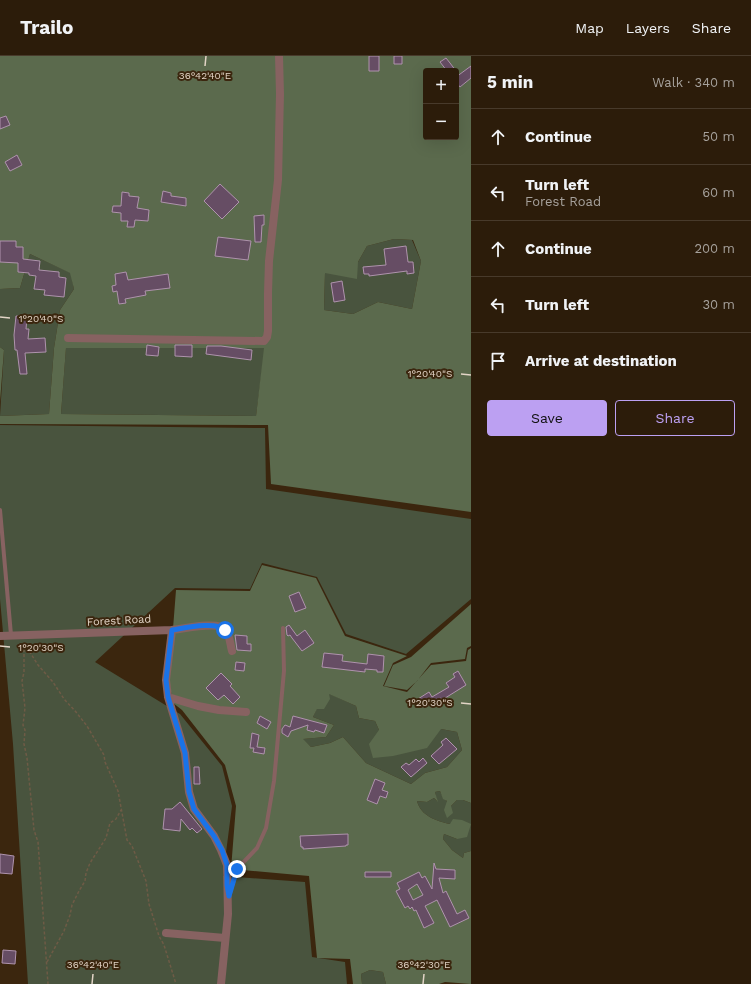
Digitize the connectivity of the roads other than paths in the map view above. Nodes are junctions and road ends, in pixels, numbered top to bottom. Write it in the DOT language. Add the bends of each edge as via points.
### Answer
graph roads {
  1 [pos="279,56"];
  2 [pos="68,338"];
  3 [pos="0,510"];
  4 [pos="283,628"];
  5 [pos="172,630"];
  6 [pos="15,635"];
  7 [pos="0,636"];
  8 [pos="232,651"];
  9 [pos="168,697"];
  10 [pos="246,712"];
  11 [pos="229,896"];
  12 [pos="166,933"];
  13 [pos="226,938"];
  14 [pos="221,984"];
  1 -- 2 [label="street" via="278,180 269,261 267,337 264,341"];
  3 -- 6 [label="lane"];
  4 -- 11 [label="lane" via="284,670 274,781 266,828 257,848 237,869"];
  5 -- 6 [label="street, Forest Road"];
  5 -- 8 [label="street, Forest Road" via="222,626 229,636"];
  5 -- 9 [label="street" via="166,680"];
  6 -- 7 [label="street, Forest Road"];
  9 -- 10 [label="street" via="198,706"];
  9 -- 11 [label="street" via="185,753 189,792 194,809 222,850 227,865"];
  11 -- 13 [label="street"];
  12 -- 13 [label="street"];
  13 -- 14 [label="street"];
}
